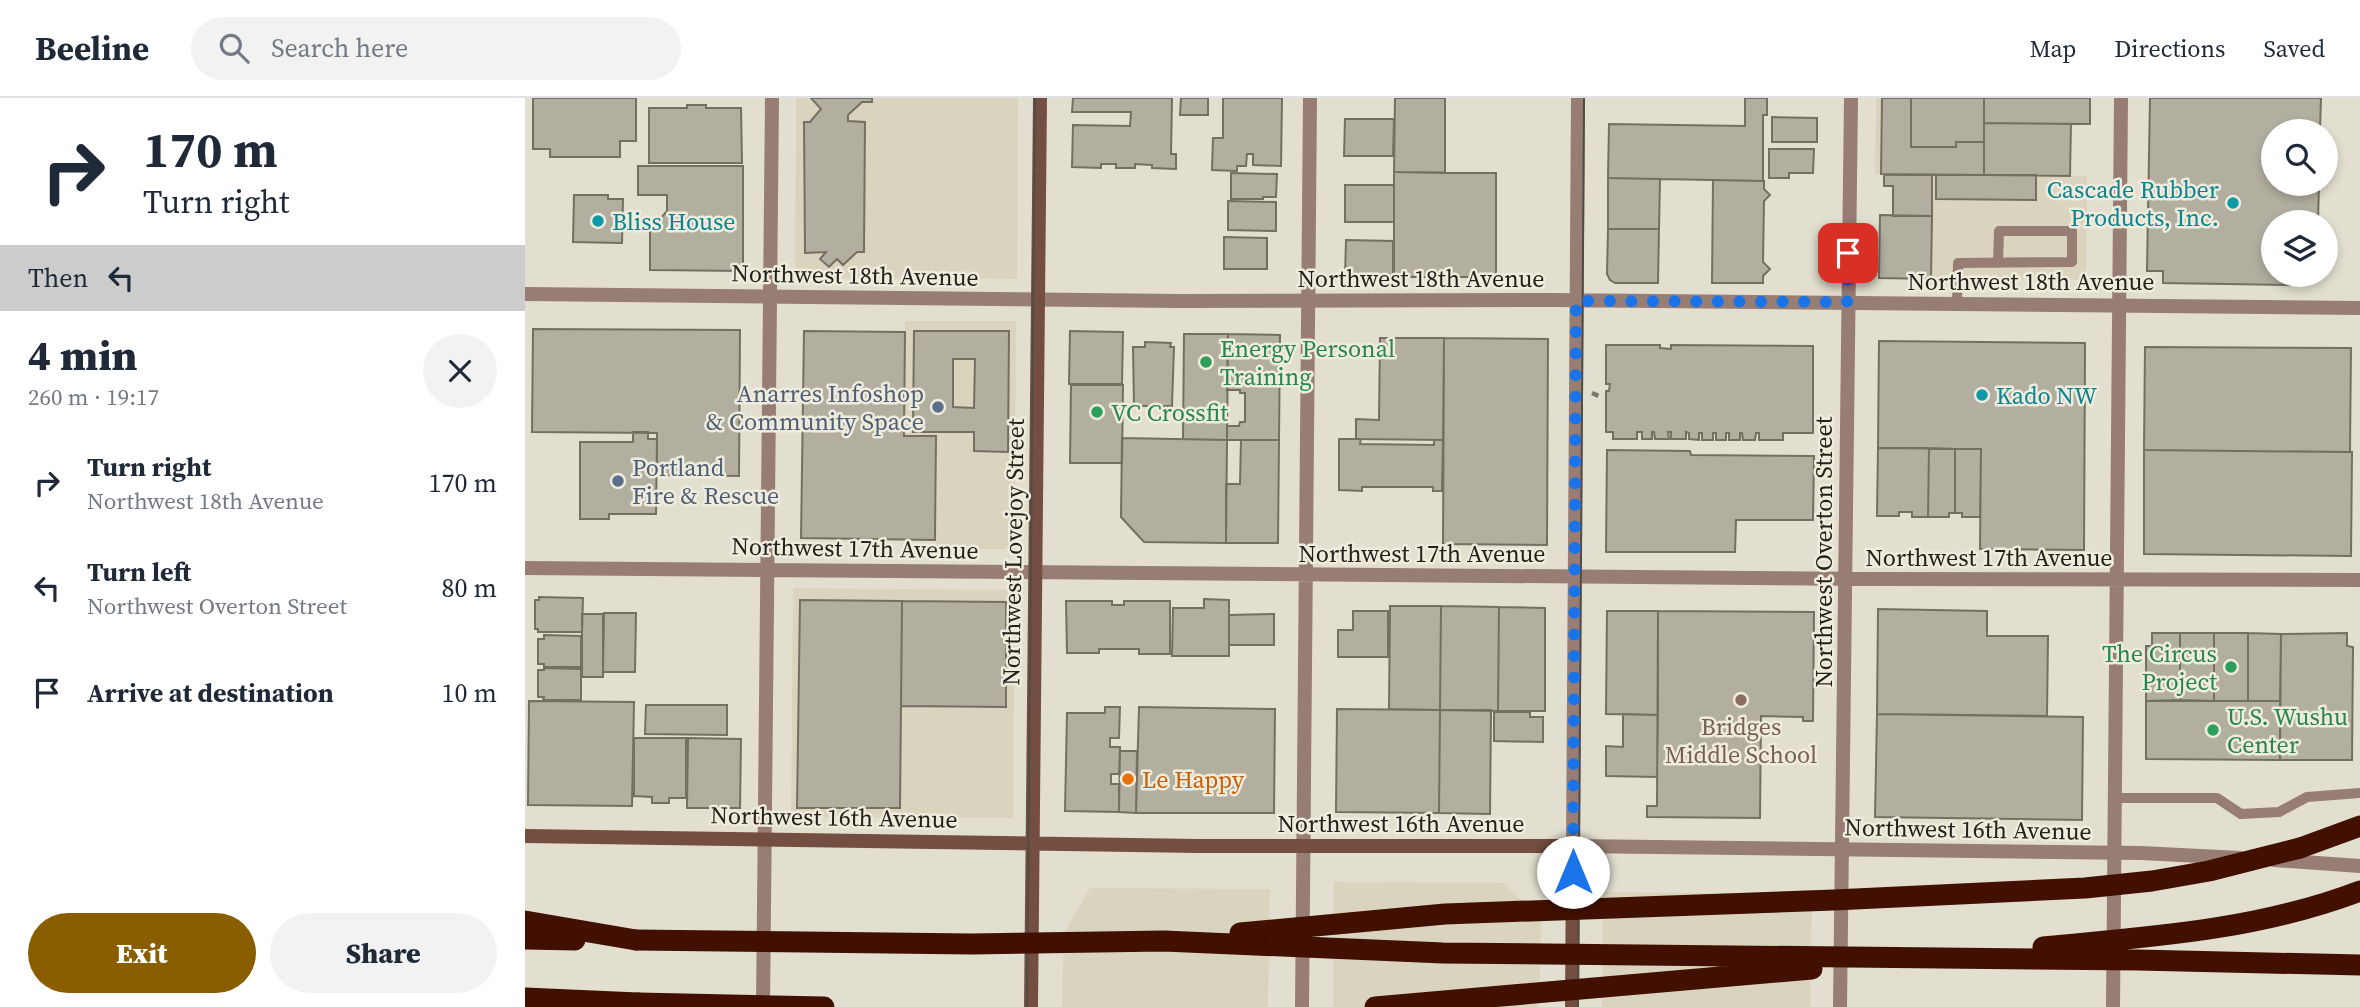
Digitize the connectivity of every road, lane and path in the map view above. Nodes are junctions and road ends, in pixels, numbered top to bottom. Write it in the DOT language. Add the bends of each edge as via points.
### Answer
graph roads {
  1 [pos="772,98"];
  2 [pos="1040,98"];
  3 [pos="1310,98"];
  4 [pos="1578,98"];
  5 [pos="1851,98"];
  6 [pos="2121,98"];
  7 [pos="1999,263"];
  8 [pos="525,294"];
  9 [pos="769,296"];
  10 [pos="1038,300"];
  11 [pos="1308,301"];
  12 [pos="1576,301"];
  13 [pos="1847,302"];
  14 [pos="1957,303"];
  15 [pos="2120,304"];
  16 [pos="2360,308"];
  17 [pos="525,568"];
  18 [pos="767,570"];
  19 [pos="1035,573"];
  20 [pos="1306,576"];
  21 [pos="1574,576"];
  22 [pos="1846,579"];
  23 [pos="2360,580"];
  24 [pos="2116,581"];
  25 [pos="2360,793"];
  26 [pos="2115,798"];
  27 [pos="2360,827"];
  28 [pos="525,836"];
  29 [pos="765,839"];
  30 [pos="1033,843"];
  31 [pos="1573,846"];
  32 [pos="1303,847"];
  33 [pos="1842,850"];
  34 [pos="2115,853"];
  35 [pos="2360,866"];
  36 [pos="2360,891"];
  37 [pos="525,921"];
  38 [pos="525,939"];
  39 [pos="636,940"];
  40 [pos="1164,941"];
  41 [pos="2360,965"];
  42 [pos="525,998"];
  43 [pos="638,1003"];
  44 [pos="593,1007"];
  45 [pos="763,1007"];
  46 [pos="824,1007"];
  47 [pos="1031,1007"];
  48 [pos="1302,1007"];
  49 [pos="1375,1007"];
  50 [pos="1572,1007"];
  51 [pos="1840,1007"];
  52 [pos="2113,1007"];
  1 -- 9 [label="street"];
  2 -- 10 [label="main road, Northwest Lovejoy Street"];
  3 -- 11 [label="street"];
  4 -- 12 [label="street"];
  5 -- 13 [label="street, Northwest Overton Street"];
  6 -- 15 [label="street"];
  7 -- 7 [label="lane" via="2072,262 2072,232 1999,231"];
  7 -- 14 [label="lane" via="1958,263"];
  8 -- 9 [label="street, Northwest 18th Avenue"];
  9 -- 10 [label="street, Northwest 18th Avenue"];
  9 -- 18 [label="street"];
  10 -- 11 [label="street, Northwest 18th Avenue"];
  10 -- 19 [label="main road, Northwest Lovejoy Street"];
  11 -- 12 [label="street, Northwest 18th Avenue"];
  11 -- 20 [label="street"];
  12 -- 13 [label="street, Northwest 18th Avenue"];
  12 -- 21 [label="street"];
  13 -- 14 [label="street, Northwest 18th Avenue"];
  13 -- 22 [label="street, Northwest Overton Street"];
  14 -- 15 [label="street, Northwest 18th Avenue"];
  15 -- 16 [label="street, Northwest 18th Avenue"];
  15 -- 24 [label="street"];
  17 -- 18 [label="street, Northwest 17th Avenue"];
  18 -- 19 [label="street, Northwest 17th Avenue"];
  18 -- 29 [label="street"];
  19 -- 20 [label="street, Northwest 17th Avenue"];
  19 -- 30 [label="main road, Northwest Lovejoy Street"];
  20 -- 21 [label="street, Northwest 17th Avenue"];
  20 -- 32 [label="street"];
  21 -- 22 [label="street, Northwest 17th Avenue"];
  21 -- 31 [label="street"];
  22 -- 24 [label="street, Northwest 17th Avenue"];
  22 -- 33 [label="street, Northwest Overton Street"];
  23 -- 24 [label="street, Northwest 17th Avenue"];
  24 -- 26 [label="street"];
  25 -- 26 [label="lane" via="2307,797 2279,812 2241,814 2217,798"];
  26 -- 34 [label="street"];
  27 -- 40 [label="highway, bridge" via="2209,871 2085,888 1445,914"];
  28 -- 29 [label="main road, Northwest 16th Avenue"];
  29 -- 30 [label="main road, Northwest 16th Avenue"];
  29 -- 45 [label="street"];
  30 -- 32 [label="main road, Northwest 16th Avenue"];
  30 -- 47 [label="main road, Northwest Lovejoy Street"];
  31 -- 32 [label="main road, Northwest 16th Avenue"];
  31 -- 33 [label="street, Northwest 16th Avenue"];
  31 -- 50 [label="main road"];
  32 -- 48 [label="street"];
  33 -- 34 [label="street, Northwest 16th Avenue"];
  33 -- 51 [label="street, Northwest Overton Street"];
  34 -- 35 [label="street, Northwest 16th Avenue"];
  34 -- 52 [label="street"];
  36 -- 49 [label="highway, bridge" via="2273,917 2179,934"];
  37 -- 39 [label="highway"];
  38 -- 39 [label="highway"];
  39 -- 40 [label="highway, bridge"];
  40 -- 41 [label="highway, bridge" via="1443,953"];
  42 -- 43 [label="highway"];
  43 -- 44 [label="highway"];
  43 -- 46 [label="highway, bridge"];
}
